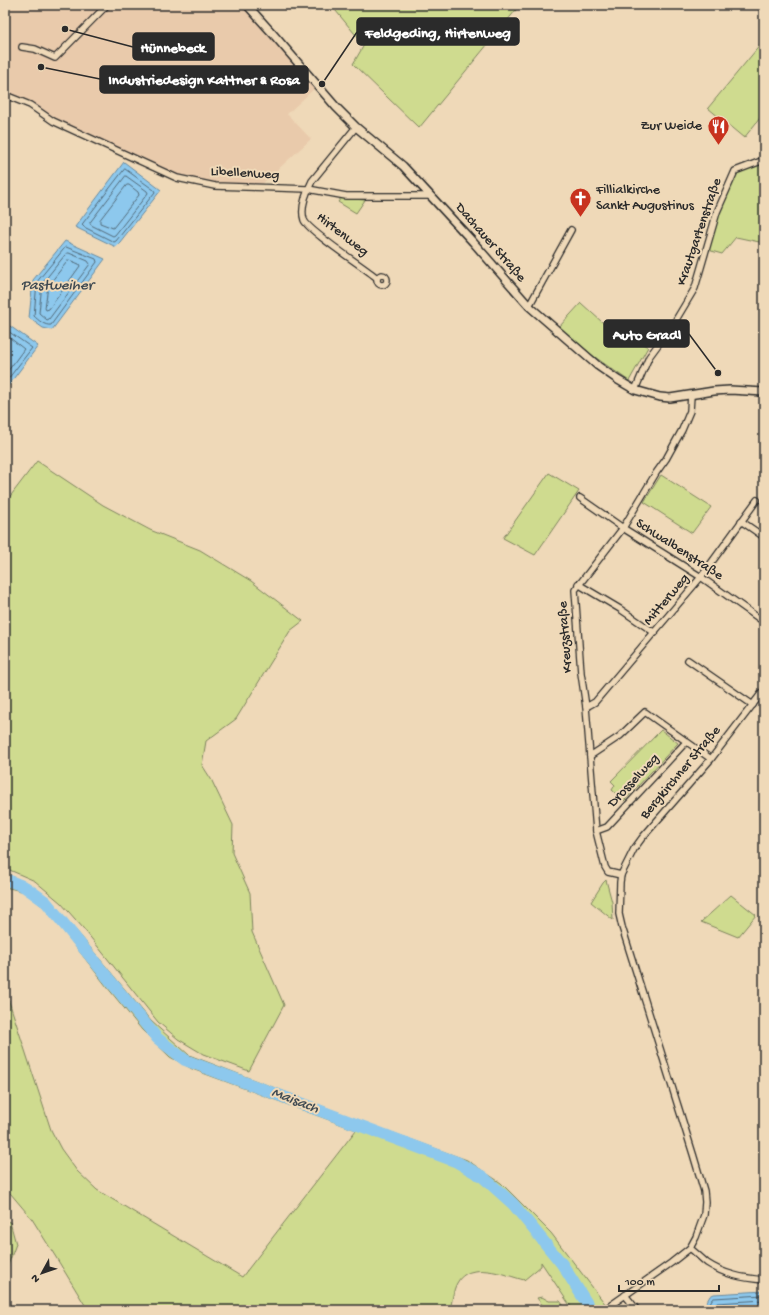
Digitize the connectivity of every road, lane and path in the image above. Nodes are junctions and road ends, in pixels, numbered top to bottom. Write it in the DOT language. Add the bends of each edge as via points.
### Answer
graph roads {
  1 [pos="107,5"];
  2 [pos="247,5"];
  3 [pos="22,47"];
  4 [pos="5,95"];
  5 [pos="356,127"];
  6 [pos="764,160"];
  7 [pos="308,189"];
  8 [pos="431,196"];
  9 [pos="571,230"];
  10 [pos="377,278"];
  11 [pos="529,306"];
  12 [pos="635,390"];
  13 [pos="764,392"];
  14 [pos="691,395"];
  15 [pos="580,498"];
  16 [pos="757,500"];
  17 [pos="741,521"];
  18 [pos="623,528"];
  19 [pos="764,537"];
  20 [pos="701,577"];
  21 [pos="578,584"];
  22 [pos="764,622"];
  23 [pos="655,633"];
  24 [pos="688,660"];
  25 [pos="764,690"];
  26 [pos="753,705"];
  27 [pos="586,706"];
  28 [pos="686,742"];
  29 [pos="590,756"];
  30 [pos="711,759"];
  31 [pos="596,831"];
  32 [pos="622,875"];
  33 [pos="690,1248"];
  34 [pos="764,1280"];
  35 [pos="627,1294"];
  36 [pos="604,1310"];
  37 [pos="637,1310"];
  1 -- 3 [label="street" via="55,58 35,49"];
  2 -- 5 [label="street, Dachauer Straße" via="336,108"];
  4 -- 7 [label="street, Libellenweg" via="30,106 53,121 177,178 215,186"];
  5 -- 7 [label="street, Hirtenweg"];
  5 -- 8 [label="street, Dachauer Straße" via="403,166"];
  6 -- 12 [label="street, Krautgartenstraße" via="735,171 717,212 695,288 649,357"];
  7 -- 8 [label="street, Libellenweg" via="346,196"];
  7 -- 10 [label="street, Hirtenweg" via="303,211 304,221"];
  8 -- 11 [label="street, Dachauer Straße"];
  9 -- 11 [label="street"];
  11 -- 12 [label="street, Dachauer Straße" via="590,360"];
  12 -- 14 [label="street, Dachauer Straße" via="665,398"];
  13 -- 14 [label="street, Dachauer Straße" via="730,390"];
  14 -- 18 [label="street, Kreuzstraße" via="690,411 682,430"];
  15 -- 18 [label="street, Schwalbenstraße"];
  16 -- 17 [label="street, Mitterweg"];
  17 -- 19 [label="street"];
  17 -- 20 [label="street, Mitterweg"];
  18 -- 20 [label="street, Schwalbenstraße"];
  18 -- 21 [label="street, Kreuzstraße"];
  20 -- 22 [label="street, Schwalbenstraße"];
  20 -- 23 [label="street, Mitterweg"];
  21 -- 23 [label="street"];
  21 -- 27 [label="street, Kreuzstraße" via="575,590"];
  23 -- 27 [label="street, Mitterweg" via="595,702"];
  24 -- 26 [label="street"];
  25 -- 26 [label="street, Bergkirchner Straße"];
  26 -- 30 [label="street, Bergkirchner Straße"];
  27 -- 29 [label="street, Kreuzstraße"];
  28 -- 29 [label="street" via="645,712 620,736"];
  28 -- 30 [label="street"];
  28 -- 31 [label="street, Drosselweg" via="607,827"];
  29 -- 31 [label="street, Kreuzstraße"];
  30 -- 32 [label="street, Bergkirchner Straße" via="642,838 630,855"];
  31 -- 32 [label="street, Kreuzstraße" via="605,867 608,872"];
  32 -- 33 [label="street, Bergkirchner Straße" via="619,914 622,927 704,1191 704,1215 699,1232"];
  33 -- 34 [label="street" via="720,1271 746,1279"];
  33 -- 35 [label="street"];
  35 -- 36 [label="street"];
  35 -- 37 [label="street"];
}
